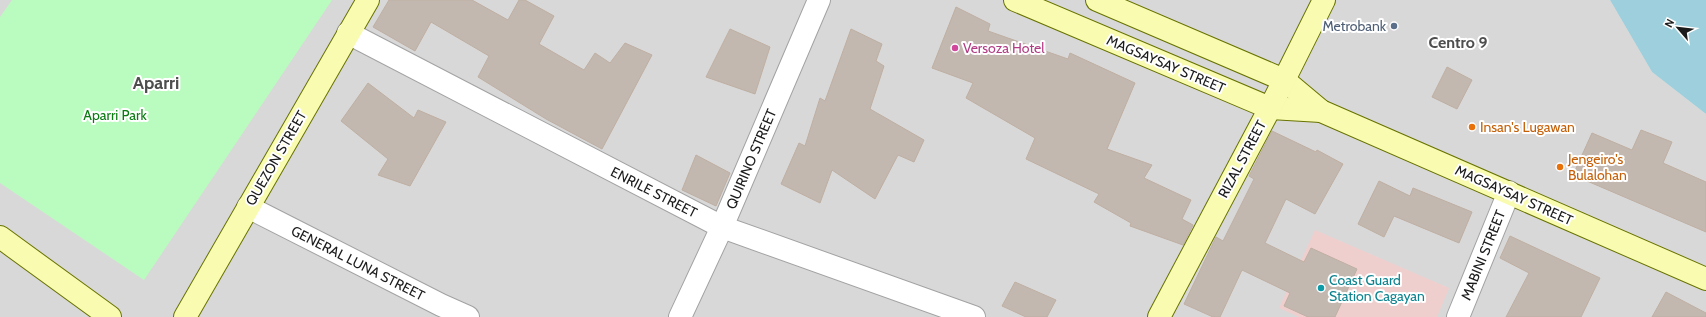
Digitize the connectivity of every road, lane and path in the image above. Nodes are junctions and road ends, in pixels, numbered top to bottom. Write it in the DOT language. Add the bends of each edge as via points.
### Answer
graph roads {
  1 [pos="368,0"];
  2 [pos="819,0"];
  3 [pos="1015,0"];
  4 [pos="1098,0"];
  5 [pos="1324,0"];
  6 [pos="348,33"];
  7 [pos="1284,80"];
  8 [pos="1270,108"];
  9 [pos="1321,111"];
  10 [pos="1508,192"];
  11 [pos="248,207"];
  12 [pos="722,228"];
  13 [pos="0,237"];
  14 [pos="1706,279"];
  15 [pos="110,317"];
  16 [pos="185,317"];
  17 [pos="468,317"];
  18 [pos="680,317"];
  19 [pos="974,317"];
  20 [pos="1159,317"];
  21 [pos="1458,317"];
  1 -- 6 [label="street, QUEZON STREET"];
  2 -- 12 [label="street, QUIRINO STREET"];
  3 -- 8 [label="street, MAGSAYSAY STREET"];
  4 -- 7 [label="street, MAGSAYSAY STREET"];
  5 -- 7 [label="street, RIZAL STREET"];
  6 -- 11 [label="street, QUEZON STREET"];
  6 -- 12 [label="street, ENRILE STREET"];
  7 -- 8 [label="street, RIZAL STREET"];
  7 -- 9 [label="street, MAGSAYSAY STREET"];
  8 -- 9 [label="street, MAGSAYSAY STREET"];
  8 -- 20 [label="street, RIZAL STREET"];
  9 -- 10 [label="street, MAGSAYSAY STREET"];
  10 -- 14 [label="street, MAGSAYSAY STREET"];
  10 -- 21 [label="street, MABINI STREET"];
  11 -- 16 [label="street, QUEZON STREET"];
  11 -- 17 [label="street, GENERAL LUNA STREET"];
  12 -- 18 [label="street, QUIRINO STREET"];
  12 -- 19 [label="street, ENRILE STREET"];
  13 -- 15 [label="street"];
}
